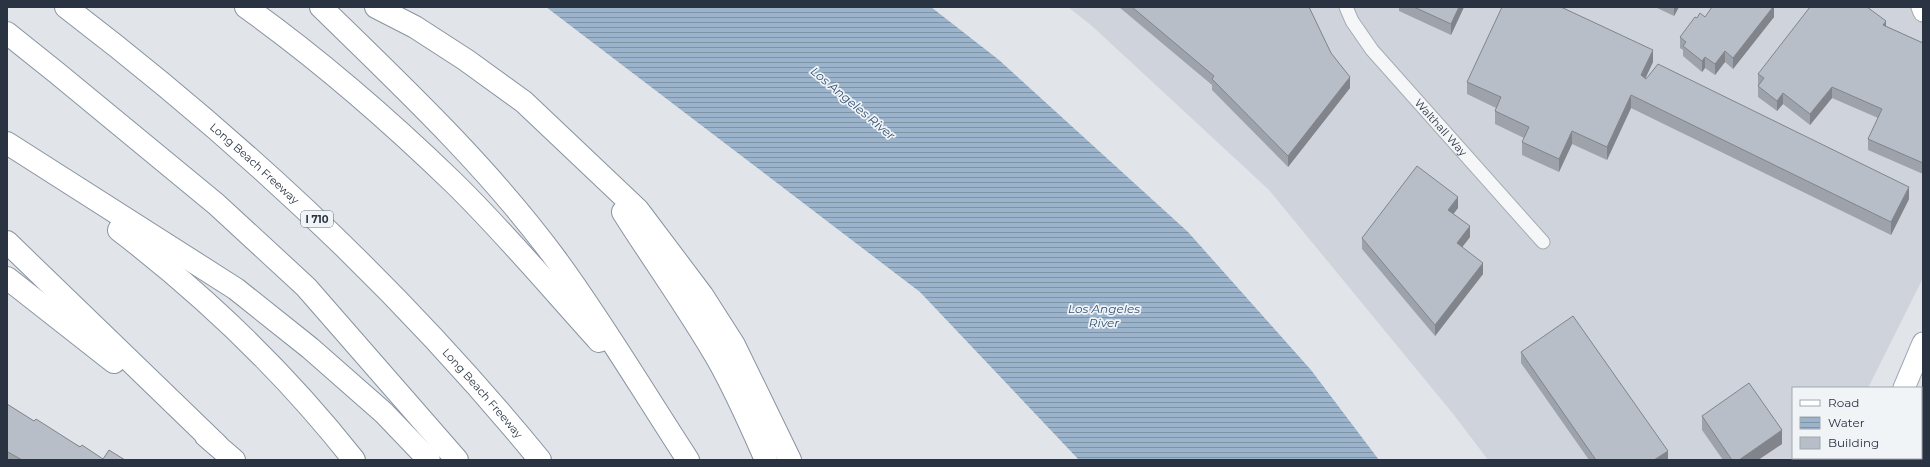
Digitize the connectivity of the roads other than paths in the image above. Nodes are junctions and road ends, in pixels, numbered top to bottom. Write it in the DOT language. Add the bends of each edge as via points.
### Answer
graph roads {
  1 [pos="66,7"];
  2 [pos="246,7"];
  3 [pos="321,7"];
  4 [pos="376,7"];
  5 [pos="1346,7"];
  6 [pos="1921,7"];
  7 [pos="1923,12"];
  8 [pos="7,33"];
  9 [pos="7,143"];
  10 [pos="597,171"];
  11 [pos="7,242"];
  12 [pos="1543,242"];
  13 [pos="7,278"];
  14 [pos="1923,343"];
  15 [pos="638,385"];
  16 [pos="1904,387"];
  17 [pos="217,445"];
  18 [pos="234,460"];
  19 [pos="354,460"];
  20 [pos="429,460"];
  21 [pos="457,460"];
  22 [pos="540,460"];
  23 [pos="688,460"];
  24 [pos="766,460"];
  25 [pos="790,460"];
  1 -- 22 [label="highway, Long Beach Freeway / I 710" via="124,51 229,139 325,227 421,325 500,411"];
  2 -- 15 [label="highway" via="360,97 454,183 526,259"];
  3 -- 15 [label="highway" via="385,69 506,196 555,257 598,318"];
  4 -- 10 [label="highway" via="415,27 504,87 536,113"];
  5 -- 12 [label="street, Walthall Way" via="1352,21 1372,50"];
  6 -- 7 [label="street"];
  8 -- 21 [label="highway" via="216,204 306,287"];
  9 -- 19 [label="highway" via="142,247 221,317 302,400"];
  9 -- 20 [label="highway" via="236,289 384,413"];
  10 -- 24 [label="highway" via="718,359"];
  10 -- 25 [label="highway" via="638,210 702,295 734,345"];
  11 -- 17 [label="highway"];
  13 -- 17 [label="highway"];
  14 -- 16 [label="main road"];
  15 -- 23 [label="highway"];
  17 -- 18 [label="highway"];
}
